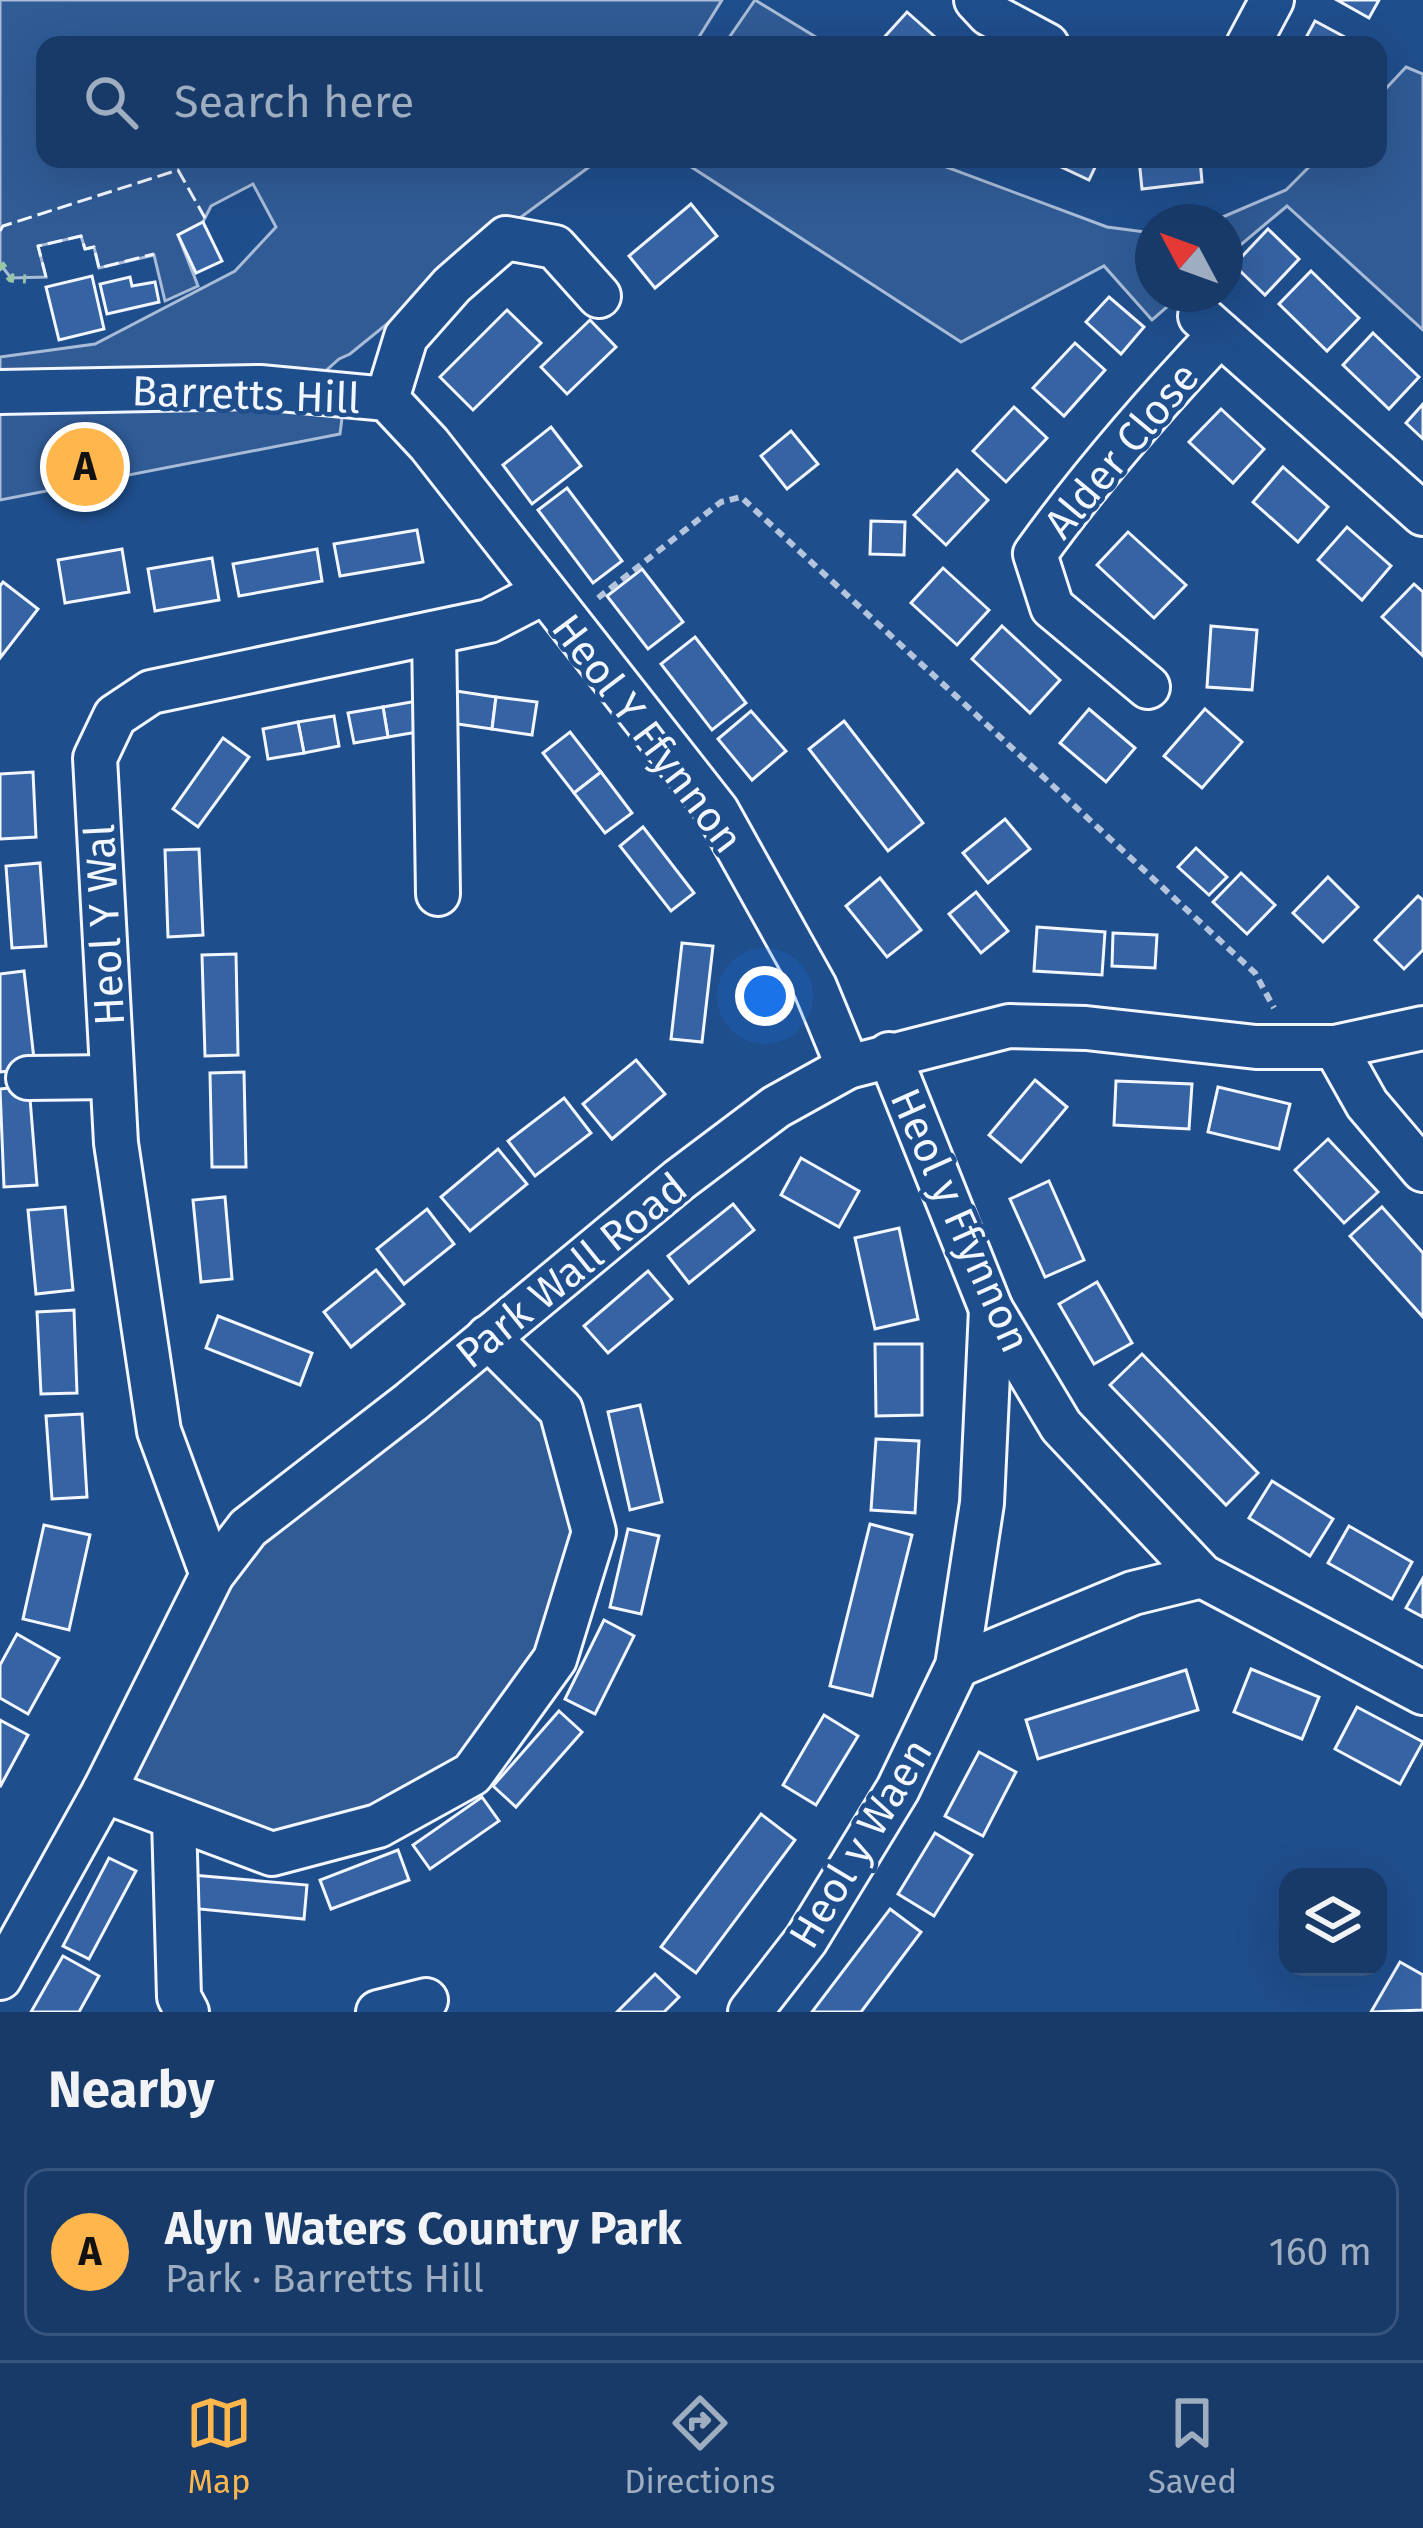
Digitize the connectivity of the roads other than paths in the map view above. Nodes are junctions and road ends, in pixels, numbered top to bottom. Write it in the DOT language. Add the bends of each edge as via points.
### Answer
graph roads {
  1 [pos="976,0"];
  2 [pos="1272,0"];
  3 [pos="1030,36"];
  4 [pos="1253,36"];
  5 [pos="599,296"];
  6 [pos="0,392"];
  7 [pos="387,399"];
  8 [pos="1423,514"];
  9 [pos="555,608"];
  10 [pos="434,633"];
  11 [pos="1143,674"];
  12 [pos="438,894"];
  13 [pos="1423,1028"];
  14 [pos="1315,1047"];
  15 [pos="889,1054"];
  16 [pos="848,1067"];
  17 [pos="112,1077"];
  18 [pos="28,1078"];
  19 [pos="1423,1170"];
  20 [pos="991,1309"];
  21 [pos="488,1337"];
  22 [pos="212,1575"];
  23 [pos="1202,1576"];
  24 [pos="957,1666"];
  25 [pos="1423,1693"];
  26 [pos="104,1791"];
  27 [pos="174,1819"];
  28 [pos="0,1978"];
  29 [pos="426,2000"];
  30 [pos="188,2012"];
  31 [pos="378,2012"];
  32 [pos="750,2012"];
  1 -- 3 [label="street"];
  2 -- 4 [label="street"];
  5 -- 7 [label="street" via="555,247 506,238 406,337"];
  6 -- 7 [label="street, Barretts Hill" via="260,387"];
  7 -- 9 [label="street, Barretts Hill"];
  8 -- 11 [label="street, Alder Close" via="1210,325 1035,554 1052,608"];
  9 -- 10 [label="street, Heol Y Wal"];
  9 -- 16 [label="street, Heol Y Ffynnon" via="717,811 814,987"];
  10 -- 12 [label="street"];
  10 -- 17 [label="street, Heol Y Wal" via="151,692 116,716 95,758"];
  13 -- 14 [label="street, Park Wall Road"];
  14 -- 15 [label="street, Park Wall Road" via="1009,1026"];
  14 -- 19 [label="street"];
  15 -- 16 [label="street, Park Wall Road"];
  15 -- 20 [label="street, Heol y Ffynnon"];
  16 -- 21 [label="street, Park Wall Road" via="760,1119"];
  17 -- 18 [label="street"];
  17 -- 22 [label="street, Heol Y Wal" via="159,1431"];
  20 -- 23 [label="street, Heol y Ffynnon" via="1061,1426"];
  20 -- 24 [label="street, Heol y Waen" via="982,1503"];
  21 -- 22 [label="street, Park Wall Road" via="248,1528"];
  21 -- 27 [label="street" via="561,1410 594,1532 555,1659 472,1774 378,1826 272,1854"];
  22 -- 26 [label="street, Park Wall Road"];
  23 -- 24 [label="street" via="1133,1592"];
  23 -- 25 [label="street, Heol y Ffynnon"];
  24 -- 32 [label="street, Heol y Waen" via="898,1790 806,1940"];
  26 -- 27 [label="street"];
  26 -- 28 [label="street, Park Wall Road"];
  27 -- 30 [label="street" via="179,1997"];
  29 -- 31 [label="street"];
}
